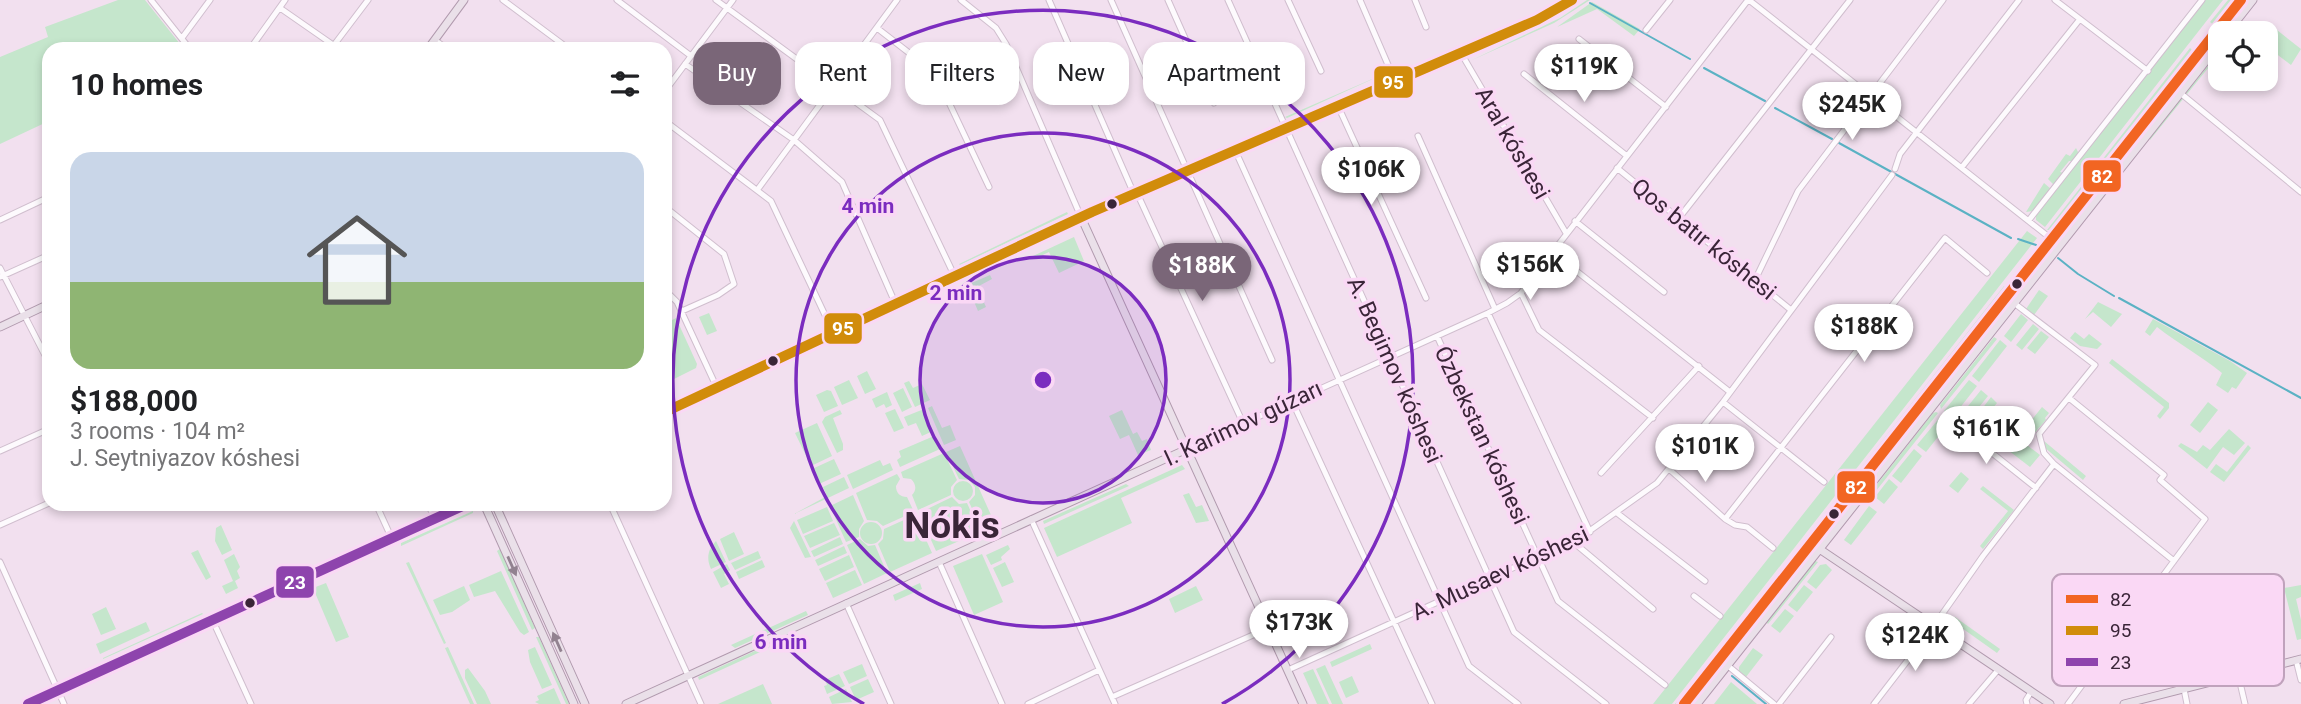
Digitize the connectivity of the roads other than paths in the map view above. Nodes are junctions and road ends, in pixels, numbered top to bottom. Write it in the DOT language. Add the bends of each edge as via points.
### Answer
graph roads {
  1 [pos="151,0"];
  2 [pos="210,0"];
  3 [pos="285,0"];
  4 [pos="368,0"];
  5 [pos="464,0"];
  6 [pos="503,0"];
  7 [pos="617,0"];
  8 [pos="716,0"];
  9 [pos="733,0"];
  10 [pos="897,0"];
  11 [pos="961,0"];
  12 [pos="1049,0"];
  13 [pos="1111,0"];
  14 [pos="1168,0"];
  15 [pos="1228,0"];
  16 [pos="1288,0"];
  17 [pos="1360,0"];
  18 [pos="1415,0"];
  19 [pos="1572,0"];
  20 [pos="1670,0"];
  21 [pos="1749,0"];
  22 [pos="1850,0"];
  23 [pos="1943,0"];
  24 [pos="2019,0"];
  25 [pos="2055,0"];
  26 [pos="2202,0"];
  27 [pos="2241,0"];
  28 [pos="2253,0"];
  29 [pos="280,8"];
  30 [pos="727,8"];
  31 [pos="2080,19"];
  32 [pos="2236,21"];
  33 [pos="1426,27"];
  34 [pos="877,28"];
  35 [pos="1646,30"];
  36 [pos="182,38"];
  37 [pos="1579,39"];
  38 [pos="435,40"];
  39 [pos="185,42"];
  40 [pos="255,42"];
  41 [pos="330,42"];
  42 [pos="340,42"];
  43 [pos="438,42"];
  44 [pos="560,42"];
  45 [pos="867,42"];
  46 [pos="1187,42"];
  47 [pos="1811,49"];
  48 [pos="1461,53"];
  49 [pos="691,56"];
  50 [pos="795,58"];
  51 [pos="2208,58"];
  52 [pos="685,64"];
  53 [pos="1321,71"];
  54 [pos="2148,71"];
  55 [pos="1524,74"];
  56 [pos="1395,81"];
  57 [pos="672,82"];
  58 [pos="2173,87"];
  59 [pos="2180,93"];
  60 [pos="1871,95"];
  61 [pos="822,105"];
  62 [pos="859,105"];
  63 [pos="1338,106"];
  64 [pos="1666,107"];
  65 [pos="672,126"];
  66 [pos="1286,128"];
  67 [pos="1917,132"];
  68 [pos="1418,136"];
  69 [pos="794,140"];
  70 [pos="1235,150"];
  71 [pos="1627,156"];
  72 [pos="1962,167"];
  73 [pos="1617,168"];
  74 [pos="1187,171"];
  75 [pos="989,187"];
  76 [pos="758,189"];
  77 [pos="2301,192"];
  78 [pos="1135,194"];
  79 [pos="42,200"];
  80 [pos="672,213"];
  81 [pos="1081,218"];
  82 [pos="1679,218"];
  83 [pos="0,220"];
  84 [pos="2029,220"];
  85 [pos="1575,221"];
  86 [pos="1566,233"];
  87 [pos="2056,242"];
  88 [pos="1551,251"];
  89 [pos="42,258"];
  90 [pos="0,268"];
  91 [pos="1987,273"];
  92 [pos="2,277"];
  93 [pos="955,277"];
  94 [pos="1755,280"];
  95 [pos="1664,292"];
  96 [pos="1521,293"];
  97 [pos="672,295"];
  98 [pos="1426,298"];
  99 [pos="2013,302"];
  100 [pos="896,305"];
  101 [pos="42,307"];
  102 [pos="1495,309"];
  103 [pos="1791,310"];
  104 [pos="682,311"];
  105 [pos="1488,313"];
  106 [pos="24,316"];
  107 [pos="0,327"];
  108 [pos="834,334"];
  109 [pos="1437,336"];
  110 [pos="42,350"];
  111 [pos="1389,357"];
  112 [pos="1272,360"];
  113 [pos="1699,366"];
  114 [pos="1338,380"];
  115 [pos="717,388"];
  116 [pos="1730,392"];
  117 [pos="2069,398"];
  118 [pos="1292,401"];
  119 [pos="1723,402"];
  120 [pos="672,409"];
  121 [pos="1653,418"];
  122 [pos="1952,421"];
  123 [pos="1243,423"];
  124 [pos="42,432"];
  125 [pos="1187,449"];
  126 [pos="1782,449"];
  127 [pos="0,452"];
  128 [pos="2054,464"];
  129 [pos="1669,469"];
  130 [pos="1601,473"];
  131 [pos="1824,482"];
  132 [pos="2036,488"];
  133 [pos="42,506"];
  134 [pos="379,511"];
  135 [pos="431,511"];
  136 [pos="452,511"];
  137 [pos="487,511"];
  138 [pos="498,511"];
  139 [pos="613,511"];
  140 [pos="1617,513"];
  141 [pos="435,519"];
  142 [pos="1031,519"];
  143 [pos="1725,519"];
  144 [pos="0,525"];
  145 [pos="1590,532"];
  146 [pos="392,539"];
  147 [pos="1572,541"];
  148 [pos="1815,545"];
  149 [pos="1773,548"];
  150 [pos="1538,557"];
  151 [pos="2174,561"];
  152 [pos="0,562"];
  153 [pos="939,562"];
  154 [pos="2164,574"];
  155 [pos="1488,580"];
  156 [pos="1705,581"];
  157 [pos="1694,596"];
  158 [pos="846,603"];
  159 [pos="1439,603"];
  160 [pos="1653,608"];
  161 [pos="1720,616"];
  162 [pos="212,620"];
  163 [pos="1394,623"];
  164 [pos="1935,625"];
  165 [pos="1269,628"];
  166 [pos="1831,637"];
  167 [pos="2299,659"];
  168 [pos="1727,665"];
  169 [pos="1099,670"];
  170 [pos="1288,670"];
  171 [pos="1998,670"];
  172 [pos="687,675"];
  173 [pos="2301,680"];
  174 [pos="1665,685"];
  175 [pos="2081,686"];
  176 [pos="2195,686"];
  177 [pos="2241,686"];
  178 [pos="2184,689"];
  179 [pos="58,690"];
  180 [pos="2031,692"];
  181 [pos="1112,697"];
  182 [pos="28,704"];
  183 [pos="64,704"];
  184 [pos="251,704"];
  185 [pos="574,704"];
  186 [pos="585,704"];
  187 [pos="626,704"];
  188 [pos="701,704"];
  189 [pos="891,704"];
  190 [pos="1002,704"];
  191 [pos="1028,704"];
  192 [pos="1115,704"];
  193 [pos="1303,704"];
  194 [pos="1432,704"];
  195 [pos="1517,704"];
  196 [pos="1606,704"];
  197 [pos="1684,704"];
  198 [pos="1697,704"];
  199 [pos="1774,704"];
  200 [pos="1779,704"];
  201 [pos="1874,704"];
  202 [pos="1969,704"];
  203 [pos="2027,704"];
  204 [pos="2050,704"];
  205 [pos="2068,704"];
  206 [pos="2128,704"];
  207 [pos="2188,704"];
  208 [pos="2245,704"];
  1 -- 36 [label="street"];
  2 -- 36 [label="street"];
  3 -- 29 [label="street"];
  4 -- 42 [label="street"];
  5 -- 38 [label="main road"];
  6 -- 44 [label="street"];
  7 -- 49 [label="street"];
  8 -- 30 [label="street"];
  9 -- 30 [label="street"];
  10 -- 34 [label="street"];
  11 -- 81 [label="street" via="996,28 1006,44"];
  12 -- 78 [label="street"];
  13 -- 74 [label="street"];
  14 -- 46 [label="street"];
  15 -- 66 [label="street, A. Begimov kóshesi"];
  16 -- 53 [label="street"];
  17 -- 56 [label="street"];
  18 -- 33 [label="street"];
  19 -- 48 [label="main road"];
  20 -- 35 [label="street"];
  21 -- 47 [label="street"];
  21 -- 64 [label="street, I. Karimov gúzarı"];
  22 -- 47 [label="street"];
  23 -- 60 [label="street"];
  24 -- 67 [label="street, A. Musaev kóshesi"];
  25 -- 31 [label="street"];
  26 -- 54 [label="street"];
  27 -- 58 [label="main road"];
  28 -- 32 [label="main road"];
  29 -- 40 [label="street"];
  29 -- 41 [label="street"];
  30 -- 49 [label="street"];
  30 -- 50 [label="street"];
  31 -- 54 [label="street"];
  31 -- 72 [label="street"];
  34 -- 45 [label="street"];
  34 -- 75 [label="street" via="935,73"];
  36 -- 39 [label="street"];
  37 -- 64 [label="street"];
  38 -- 43 [label="street"];
  47 -- 60 [label="street"];
  47 -- 82 [label="street"];
  48 -- 56 [label="main road"];
  48 -- 86 [label="street, Aral kóshesi"];
  49 -- 52 [label="street"];
  51 -- 59 [label="main road"];
  52 -- 57 [label="street"];
  52 -- 69 [label="street"];
  54 -- 84 [label="street"];
  55 -- 71 [label="street, Qos batır kóshesi"];
  56 -- 63 [label="main road"];
  58 -- 59 [label="street"];
  58 -- 87 [label="main road"];
  59 -- 77 [label="street"];
  59 -- 87 [label="main road"];
  60 -- 67 [label="street"];
  60 -- 94 [label="street" via="1798,191"];
  61 -- 69 [label="street"];
  62 -- 93 [label="street" via="880,120"];
  63 -- 66 [label="main road"];
  63 -- 98 [label="street"];
  64 -- 71 [label="street, I. Karimov gúzarı"];
  65 -- 76 [label="street"];
  66 -- 70 [label="main road"];
  66 -- 111 [label="street, A. Begimov kóshesi"];
  67 -- 72 [label="street"];
  67 -- 103 [label="street, A. Musaev kóshesi" via="1893,172"];
  68 -- 102 [label="street"];
  69 -- 76 [label="street"];
  69 -- 100 [label="street" via="842,182"];
  70 -- 74 [label="main road"];
  70 -- 114 [label="street"];
  71 -- 73 [label="street, I. Karimov gúzarı"];
  72 -- 84 [label="street"];
  73 -- 82 [label="street, Qos batır kóshesi"];
  73 -- 85 [label="street, I. Karimov gúzarı"];
  74 -- 78 [label="main road"];
  74 -- 112 [label="street"];
  76 -- 108 [label="street" via="777,209"];
  78 -- 81 [label="main road"];
  78 -- 123 [label="street"];
  79 -- 83 [label="street"];
  80 -- 104 [label="street" via="724,254 734,284"];
  81 -- 93 [label="main road"];
  81 -- 125 [label="main road"];
  82 -- 94 [label="street, Qos batır kóshesi"];
  84 -- 87 [label="street"];
  85 -- 86 [label="street, I. Karimov gúzarı"];
  85 -- 95 [label="street"];
  86 -- 88 [label="street, I. Karimov gúzarı"];
  87 -- 99 [label="main road"];
  87 -- 148 [label="main road" via="1822,530"];
  88 -- 96 [label="street, I. Karimov gúzarı"];
  88 -- 113 [label="street"];
  89 -- 92 [label="street"];
  90 -- 92 [label="street"];
  91 -- 126 [label="street" via="1945,238"];
  92 -- 106 [label="street"];
  93 -- 100 [label="main road"];
  94 -- 103 [label="street, Qos batır kóshesi"];
  96 -- 102 [label="street, I. Karimov gúzarı"];
  96 -- 121 [label="street" via="1539,330"];
  97 -- 104 [label="street"];
  99 -- 117 [label="street" via="2095,365"];
  99 -- 148 [label="main road"];
  100 -- 108 [label="main road"];
  101 -- 106 [label="main road"];
  102 -- 105 [label="street, I. Karimov gúzarı"];
  103 -- 116 [label="street, A. Musaev kóshesi"];
  104 -- 115 [label="street"];
  105 -- 109 [label="street, I. Karimov gúzarı"];
  105 -- 145 [label="street"];
  106 -- 107 [label="main road"];
  106 -- 110 [label="street"];
  108 -- 115 [label="main road"];
  109 -- 111 [label="street, I. Karimov gúzarı"];
  109 -- 150 [label="street, Ózbekstan kóshesi"];
  111 -- 114 [label="street, I. Karimov gúzarı"];
  111 -- 155 [label="street, A. Begimov kóshesi"];
  113 -- 116 [label="street"];
  113 -- 121 [label="street"];
  114 -- 118 [label="street, I. Karimov gúzarı"];
  114 -- 159 [label="street"];
  115 -- 120 [label="main road"];
  116 -- 119 [label="street, A. Musaev kóshesi"];
  117 -- 128 [label="street" via="2039,434 2044,453"];
  117 -- 151 [label="street" via="2164,475 2160,480 2205,519"];
  118 -- 123 [label="street, I. Karimov gúzarı"];
  118 -- 163 [label="street"];
  119 -- 126 [label="street"];
  119 -- 129 [label="street, A. Musaev kóshesi"];
  121 -- 130 [label="street"];
  122 -- 132 [label="street"];
  123 -- 125 [label="street, I. Karimov gúzarı"];
  124 -- 127 [label="street"];
  125 -- 142 [label="main road, I. Karimov gúzarı"];
  125 -- 165 [label="main road"];
  126 -- 131 [label="street"];
  126 -- 143 [label="street"];
  128 -- 132 [label="street"];
  128 -- 151 [label="street"];
  129 -- 140 [label="street, A. Musaev kóshesi"];
  129 -- 143 [label="street"];
  132 -- 164 [label="street"];
  133 -- 144 [label="street"];
  134 -- 146 [label="street"];
  135 -- 141 [label="street"];
  136 -- 141 [label="main road"];
  137 -- 185 [label="main road, one-way"];
  186 -- 138 [label="main road, one-way"];
  139 -- 172 [label="street"];
  140 -- 145 [label="street, A. Musaev kóshesi"];
  140 -- 156 [label="street"];
  141 -- 146 [label="main road"];
  142 -- 153 [label="main road, I. Karimov gúzarı"];
  142 -- 169 [label="street"];
  143 -- 149 [label="street" via="1747,527"];
  145 -- 147 [label="street, A. Musaev kóshesi"];
  146 -- 162 [label="main road"];
  147 -- 150 [label="street, A. Musaev kóshesi"];
  147 -- 160 [label="street"];
  148 -- 164 [label="main road"];
  148 -- 168 [label="main road"];
  148 -- 197 [label="main road"];
  150 -- 155 [label="street, A. Musaev kóshesi"];
  150 -- 174 [label="street, Ózbekstan kóshesi" via="1558,601"];
  151 -- 154 [label="street"];
  152 -- 179 [label="street"];
  153 -- 158 [label="main road, I. Karimov gúzarı"];
  153 -- 190 [label="street"];
  155 -- 159 [label="street, A. Musaev kóshesi"];
  155 -- 196 [label="street, A. Begimov kóshesi" via="1514,632"];
  157 -- 161 [label="street"];
  158 -- 172 [label="main road, I. Karimov gúzarı"];
  158 -- 189 [label="street"];
  159 -- 163 [label="street, A. Musaev kóshesi"];
  159 -- 195 [label="street" via="1469,666"];
  162 -- 179 [label="main road"];
  162 -- 184 [label="street"];
  163 -- 170 [label="street, A. Musaev kóshesi"];
  163 -- 194 [label="street"];
  164 -- 171 [label="main road"];
  164 -- 201 [label="street"];
  165 -- 170 [label="main road"];
  165 -- 181 [label="street"];
  166 -- 200 [label="street"];
  167 -- 173 [label="street"];
  168 -- 198 [label="main road"];
  168 -- 199 [label="street"];
  169 -- 181 [label="street"];
  169 -- 191 [label="street"];
  170 -- 193 [label="main road"];
  171 -- 180 [label="main road"];
  171 -- 202 [label="street"];
  172 -- 187 [label="main road, I. Karimov gúzarı"];
  172 -- 188 [label="street"];
  175 -- 205 [label="street"];
  176 -- 178 [label="main road"];
  177 -- 208 [label="street"];
  178 -- 206 [label="main road"];
  178 -- 207 [label="street"];
  179 -- 182 [label="main road"];
  179 -- 183 [label="street"];
  180 -- 203 [label="street"];
  180 -- 204 [label="main road"];
  181 -- 192 [label="street"];
}
